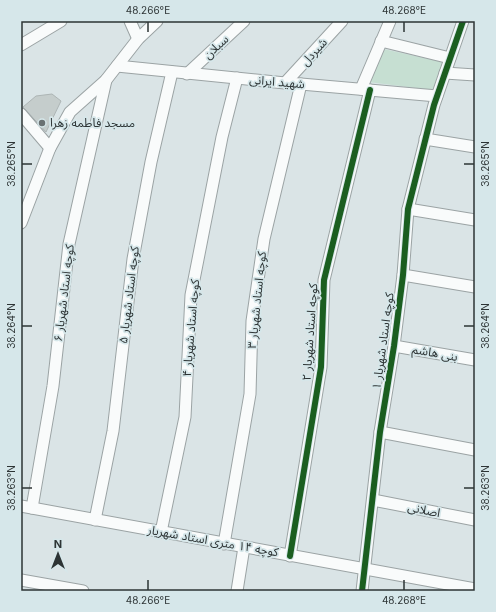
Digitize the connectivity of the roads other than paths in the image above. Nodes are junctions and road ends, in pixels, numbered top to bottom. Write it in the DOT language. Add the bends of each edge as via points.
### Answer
graph roads {
  1 [pos="61,21"];
  2 [pos="130,21"];
  3 [pos="157,21"];
  4 [pos="244,21"];
  5 [pos="342,21"];
  6 [pos="390,21"];
  7 [pos="464,21"];
  8 [pos="138,38"];
  9 [pos="381,41"];
  10 [pos="21,45"];
  11 [pos="450,58"];
  12 [pos="117,66"];
  13 [pos="172,72"];
  14 [pos="445,73"];
  15 [pos="188,74"];
  16 [pos="475,75"];
  17 [pos="237,78"];
  18 [pos="106,80"];
  19 [pos="285,84"];
  20 [pos="301,84"];
  21 [pos="365,89"];
  22 [pos="437,96"];
  23 [pos="21,114"];
  24 [pos="425,139"];
  25 [pos="475,147"];
  26 [pos="50,148"];
  27 [pos="24,204"];
  28 [pos="408,209"];
  29 [pos="475,220"];
  30 [pos="21,223"];
  31 [pos="403,274"];
  32 [pos="475,287"];
  33 [pos="394,346"];
  34 [pos="475,360"];
  35 [pos="380,432"];
  36 [pos="475,450"];
  37 [pos="373,500"];
  38 [pos="26,507"];
  39 [pos="95,520"];
  40 [pos="475,520"];
  41 [pos="161,532"];
  42 [pos="224,544"];
  43 [pos="244,547"];
  44 [pos="290,556"];
  45 [pos="365,569"];
  46 [pos="21,580"];
  47 [pos="475,589"];
  48 [pos="83,591"];
  49 [pos="237,591"];
  50 [pos="362,591"];
  1 -- 10 [label="street"];
  2 -- 8 [label="street"];
  3 -- 8 [label="street"];
  4 -- 15 [label="street, سبلان"];
  5 -- 19 [label="street, شیردل"];
  6 -- 9 [label="street, کوچه استاد شهریار ۲"];
  7 -- 11 [label="street, کوچه استاد شهریار ۱"];
  8 -- 12 [label="street"];
  9 -- 11 [label="street"];
  9 -- 21 [label="street, کوچه استاد شهریار ۲"];
  11 -- 14 [label="street, کوچه استاد شهریار ۱"];
  12 -- 13 [label="street, شهید ایرانی"];
  12 -- 18 [label="street"];
  13 -- 15 [label="street, شهید ایرانی"];
  13 -- 39 [label="street, کوچه استاد شهریار ۵" via="150,162 132,259 114,431"];
  14 -- 16 [label="street"];
  14 -- 22 [label="street, کوچه استاد شهریار ۱"];
  15 -- 17 [label="street, شهید ایرانی"];
  17 -- 19 [label="street, شهید ایرانی"];
  17 -- 41 [label="street, کوچه استاد شهریار ۴" via="222,137 191,295 185,417"];
  18 -- 26 [label="street" via="70,112"];
  18 -- 38 [label="street, کوچه استاد شهریار ۶" via="69,244 53,386"];
  19 -- 20 [label="street, شهید ایرانی"];
  20 -- 21 [label="street, شهید ایرانی"];
  20 -- 42 [label="street, کوچه استاد شهریار ۳" via="264,239 252,321 250,394"];
  21 -- 22 [label="street, شهید ایرانی"];
  21 -- 44 [label="street, کوچه استاد شهریار ۲" via="324,280 321,367"];
  22 -- 24 [label="street, کوچه استاد شهریار ۱"];
  23 -- 26 [label="street"];
  24 -- 25 [label="street"];
  24 -- 28 [label="street, کوچه استاد شهریار ۱"];
  26 -- 27 [label="street"];
  27 -- 30 [label="street"];
  28 -- 29 [label="street"];
  28 -- 31 [label="street, کوچه استاد شهریار ۱"];
  31 -- 32 [label="street"];
  31 -- 33 [label="street, کوچه استاد شهریار ۱"];
  33 -- 34 [label="street, بنی هاشم"];
  33 -- 35 [label="street, کوچه استاد شهریار ۱"];
  35 -- 36 [label="street"];
  35 -- 37 [label="street, کوچه استاد شهریار ۱"];
  37 -- 40 [label="street, اصلانی"];
  37 -- 45 [label="street, کوچه استاد شهریار ۱"];
  38 -- 39 [label="street, کوچه ۱۴ متری استاد شهریار"];
  39 -- 41 [label="street, کوچه ۱۴ متری استاد شهریار"];
  41 -- 42 [label="street, کوچه ۱۴ متری استاد شهریار"];
  42 -- 43 [label="street, کوچه ۱۴ متری استاد شهریار"];
  43 -- 44 [label="street, کوچه ۱۴ متری استاد شهریار"];
  43 -- 49 [label="street"];
  44 -- 45 [label="street, کوچه ۱۴ متری استاد شهریار"];
  45 -- 47 [label="street, کوچه ۱۴ متری استاد شهریار"];
  45 -- 50 [label="street, کوچه استاد شهریار ۱"];
  46 -- 48 [label="street"];
}
